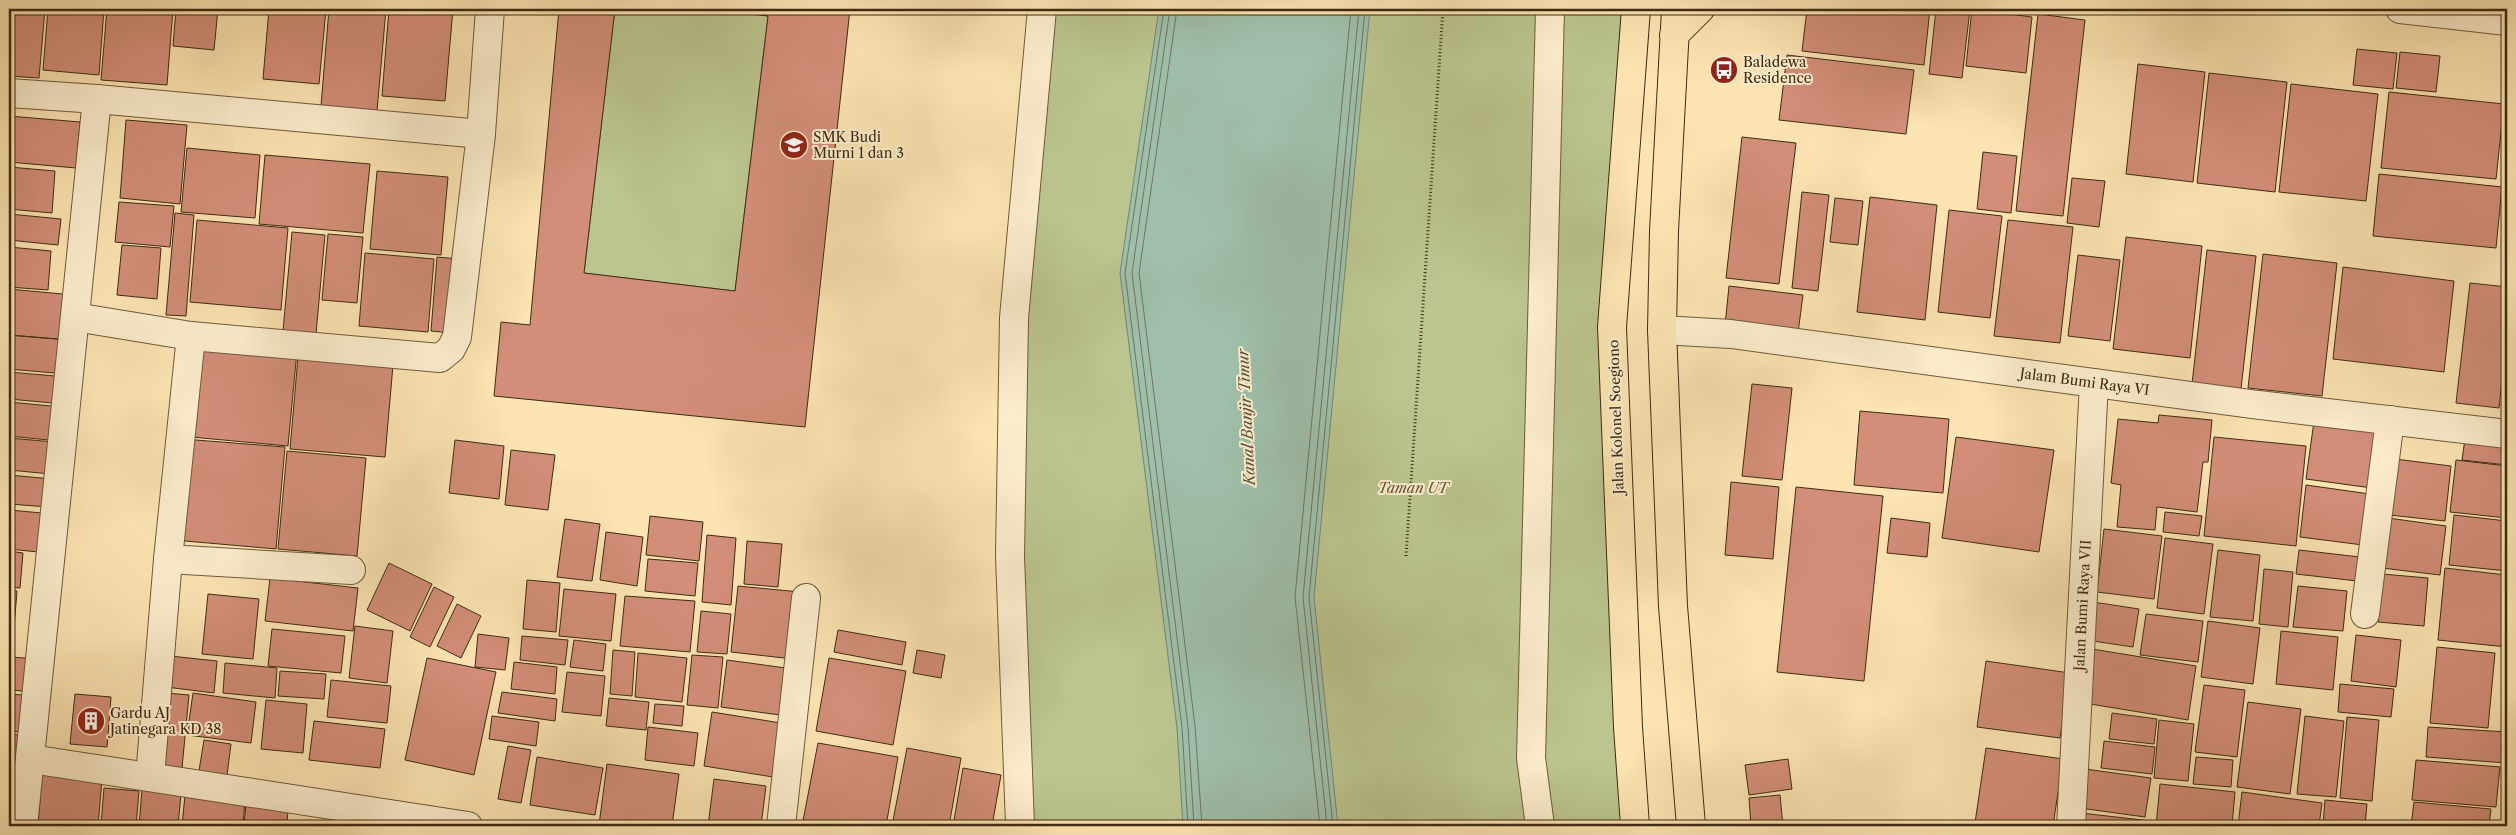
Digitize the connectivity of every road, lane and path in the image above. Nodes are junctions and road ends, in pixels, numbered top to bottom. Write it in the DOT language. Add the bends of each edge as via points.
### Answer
graph roads {
  1 [pos="490,9"];
  2 [pos="1042,9"];
  3 [pos="1443,9"];
  4 [pos="1550,9"];
  5 [pos="1636,9"];
  6 [pos="1700,9"];
  7 [pos="2400,9"];
  8 [pos="2507,20"];
  9 [pos="1675,22"];
  10 [pos="9,93"];
  11 [pos="97,98"];
  12 [pos="481,134"];
  13 [pos="75,317"];
  14 [pos="1662,330"];
  15 [pos="191,336"];
  16 [pos="2094,383"];
  17 [pos="2390,420"];
  18 [pos="2507,434"];
  19 [pos="1406,556"];
  20 [pos="168,559"];
  21 [pos="351,570"];
  22 [pos="806,598"];
  23 [pos="2365,614"];
  24 [pos="31,758"];
  25 [pos="150,777"];
  26 [pos="23,826"];
  27 [pos="468,826"];
  28 [pos="781,826"];
  29 [pos="1020,826"];
  30 [pos="1540,826"];
  31 [pos="1635,826"];
  32 [pos="1691,826"];
  33 [pos="2071,826"];
  1 -- 12 [label="street"];
  2 -- 29 [label="street" via="1014,318 1010,556"];
  3 -- 19 [label="path"];
  4 -- 30 [label="street" via="1531,758"];
  5 -- 31 [label="main road, Jalan Kolonel Soegiono" via="1612,328"];
  6 -- 9 [label="main road"];
  7 -- 8 [label="street"];
  9 -- 14 [label="main road"];
  10 -- 11 [label="street"];
  11 -- 12 [label="street"];
  11 -- 13 [label="street"];
  12 -- 15 [label="street" via="457,336 451,349 440,358"];
  13 -- 15 [label="street"];
  13 -- 24 [label="street"];
  14 -- 16 [label="street, Jalam Bumi Raya VI" via="1731,334"];
  14 -- 32 [label="main road" via="1672,606"];
  15 -- 20 [label="street"];
  16 -- 17 [label="street, Jalam Bumi Raya VI"];
  16 -- 33 [label="street, Jalan Bumi Raya VII"];
  17 -- 18 [label="street, Jalam Bumi Raya VI"];
  17 -- 23 [label="street"];
  20 -- 21 [label="street"];
  20 -- 25 [label="street"];
  22 -- 28 [label="street"];
  24 -- 25 [label="street"];
  24 -- 26 [label="street"];
  25 -- 27 [label="street"];
}
